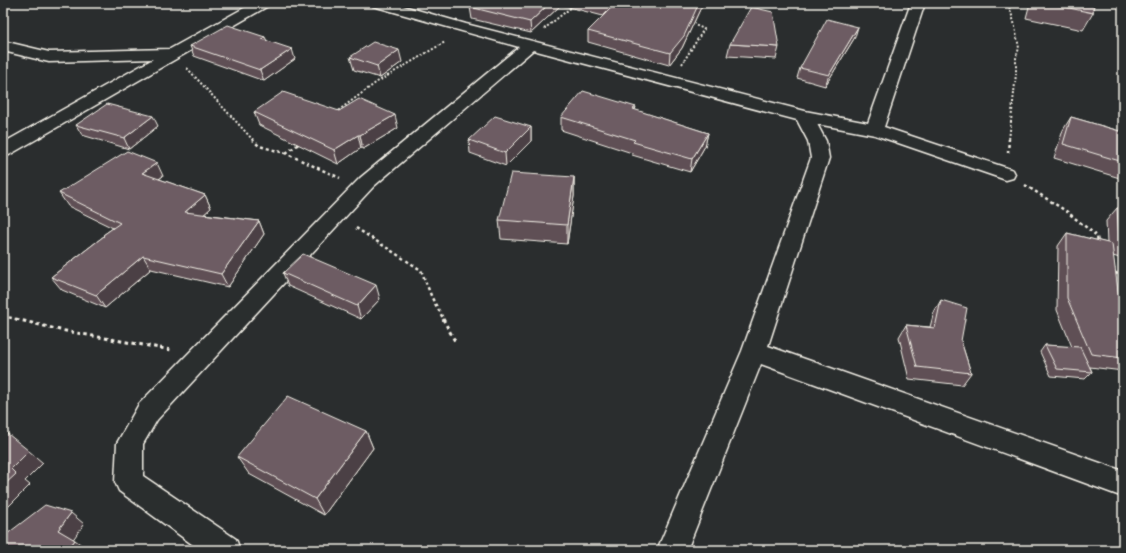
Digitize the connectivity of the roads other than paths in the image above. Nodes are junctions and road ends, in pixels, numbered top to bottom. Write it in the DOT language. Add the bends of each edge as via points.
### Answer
graph roads {
  1 [pos="263,3"];
  2 [pos="378,3"];
  3 [pos="918,3"];
  4 [pos="524,43"];
  5 [pos="3,46"];
  6 [pos="174,54"];
  7 [pos="804,116"];
  8 [pos="874,130"];
  9 [pos="3,151"];
  10 [pos="1006,174"];
  11 [pos="754,351"];
  12 [pos="1123,484"];
  13 [pos="224,550"];
  14 [pos="672,550"];
  1 -- 6 [label="street"];
  2 -- 4 [label="street"];
  3 -- 8 [label="street"];
  4 -- 7 [label="street"];
  4 -- 13 [label="street" via="362,188 148,412 130,443 129,482"];
  5 -- 6 [label="street" via="49,57"];
  6 -- 9 [label="street"];
  7 -- 8 [label="street"];
  7 -- 11 [label="street" via="817,138 820,158"];
  8 -- 10 [label="street"];
  11 -- 12 [label="street"];
  11 -- 14 [label="street"];
}
